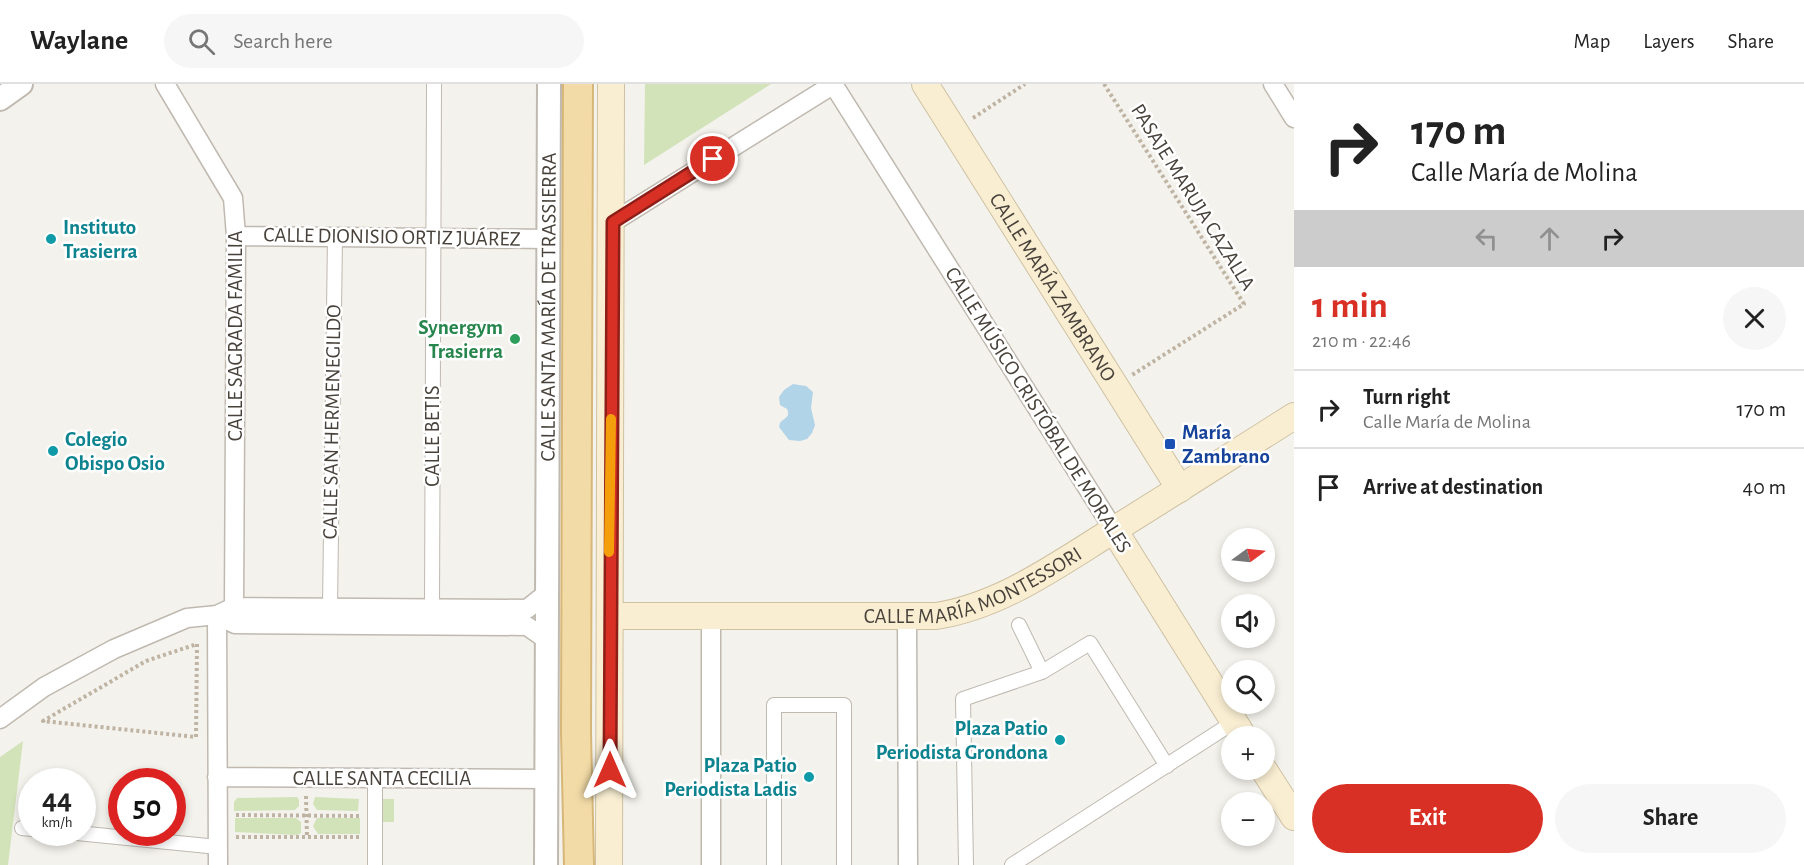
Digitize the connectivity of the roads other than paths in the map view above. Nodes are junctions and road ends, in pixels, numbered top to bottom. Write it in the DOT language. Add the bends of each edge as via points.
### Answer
graph roads {
  1 [pos="20,84"];
  2 [pos="165,84"];
  3 [pos="434,84"];
  4 [pos="549,84"];
  5 [pos="578,84"];
  6 [pos="611,84"];
  7 [pos="833,84"];
  8 [pos="925,84"];
  9 [pos="1273,84"];
  10 [pos="0,99"];
  11 [pos="1294,118"];
  12 [pos="613,222"];
  13 [pos="236,236"];
  14 [pos="335,237"];
  15 [pos="433,238"];
  16 [pos="548,239"];
  17 [pos="1294,416"];
  18 [pos="1180,489"];
  19 [pos="577,493"];
  20 [pos="548,529"];
  21 [pos="1114,530"];
  22 [pos="609,535"];
  23 [pos="547,593"];
  24 [pos="225,611"];
  25 [pos="329,616"];
  26 [pos="610,616"];
  27 [pos="907,616"];
  28 [pos="432,617"];
  29 [pos="711,618"];
  30 [pos="1019,625"];
  31 [pos="547,640"];
  32 [pos="1042,672"];
  33 [pos="547,691"];
  34 [pos="610,698"];
  35 [pos="0,718"];
  36 [pos="1237,726"];
  37 [pos="576,733"];
  38 [pos="1221,738"];
  39 [pos="1167,766"];
  40 [pos="218,777"];
  41 [pos="375,778"];
  42 [pos="546,779"];
  43 [pos="1270,780"];
  44 [pos="1294,817"];
  45 [pos="96,835"];
  46 [pos="222,850"];
  47 [pos="375,865"];
  48 [pos="546,865"];
  49 [pos="579,865"];
  50 [pos="609,865"];
  51 [pos="711,865"];
  52 [pos="774,865"];
  53 [pos="844,865"];
  54 [pos="908,865"];
  55 [pos="966,865"];
  56 [pos="1012,865"];
  1 -- 10 [label="street"];
  2 -- 13 [label="street, CALLE SAGRADA FAMILIA" via="233,198"];
  3 -- 15 [label="street, CALLE BETIS"];
  4 -- 16 [label="street, CALLE SANTA MARÍA DE TRASSIERRA"];
  5 -- 19 [label="main road, CALLE SANTA MARÍA DE TRASSIERRA"];
  6 -- 12 [label="main road"];
  7 -- 12 [label="street"];
  7 -- 21 [label="street, CALLE MÚSICO CRISTÓBAL DE MORALES"];
  8 -- 18 [label="main road, CALLE MARÍA ZAMBRANO"];
  9 -- 11 [label="street"];
  12 -- 22 [label="main road"];
  13 -- 14 [label="street, CALLE DIONISIO ORTIZ JUÁREZ"];
  13 -- 24 [label="street, CALLE SAGRADA FAMILIA"];
  14 -- 15 [label="street, CALLE DIONISIO ORTIZ JUÁREZ"];
  14 -- 25 [label="street, CALLE SAN HERMENEGILDO"];
  15 -- 16 [label="street, CALLE DIONISIO ORTIZ JUÁREZ"];
  15 -- 28 [label="street, CALLE BETIS"];
  16 -- 20 [label="street, CALLE SANTA MARÍA DE TRASSIERRA"];
  17 -- 18 [label="main road, CALLE MARÍA MONTESSORI"];
  18 -- 21 [label="main road, CALLE MARÍA MONTESSORI"];
  19 -- 20 [label="street"];
  19 -- 22 [label="main road"];
  19 -- 37 [label="main road, CALLE SANTA MARÍA DE TRASSIERRA"];
  20 -- 23 [label="street, CALLE SANTA MARÍA DE TRASSIERRA"];
  21 -- 27 [label="main road, CALLE MARÍA MONTESSORI" via="983,605 959,613"];
  21 -- 36 [label="main road, CALLE MÚSICO CRISTÓBAL DE MORALES"];
  22 -- 26 [label="main road"];
  23 -- 28 [label="street" via="527,609"];
  23 -- 31 [label="street, CALLE SANTA MARÍA DE TRASSIERRA"];
  24 -- 25 [label="street" via="235,624"];
  24 -- 35 [label="street" via="187,618 114,649 44,687"];
  24 -- 40 [label="street, CALLE SAGRADA FAMILIA"];
  25 -- 28 [label="street"];
  26 -- 29 [label="main road, CALLE MARÍA MONTESSORI"];
  26 -- 34 [label="main road"];
  27 -- 29 [label="main road, CALLE MARÍA MONTESSORI"];
  27 -- 54 [label="street"];
  28 -- 31 [label="street" via="527,626"];
  29 -- 51 [label="street"];
  30 -- 32 [label="street"];
  31 -- 33 [label="street, CALLE SANTA MARÍA DE TRASSIERRA"];
  32 -- 39 [label="street" via="1090,643"];
  32 -- 55 [label="street" via="963,699"];
  33 -- 37 [label="street"];
  33 -- 42 [label="street, CALLE SANTA MARÍA DE TRASSIERRA"];
  34 -- 37 [label="main road"];
  34 -- 50 [label="main road"];
  37 -- 49 [label="main road, CALLE SANTA MARÍA DE TRASSIERRA"];
  38 -- 39 [label="street"];
  39 -- 56 [label="street"];
  40 -- 41 [label="street, CALLE SANTA CECILIA"];
  40 -- 46 [label="street, CALLE SAGRADA FAMILIA"];
  41 -- 42 [label="street, CALLE SANTA CECILIA"];
  41 -- 47 [label="street"];
  42 -- 48 [label="street, CALLE SANTA MARÍA DE TRASSIERRA"];
  43 -- 44 [label="main road"];
  45 -- 46 [label="street"];
  52 -- 53 [label="street" via="774,705 844,705"];
}
